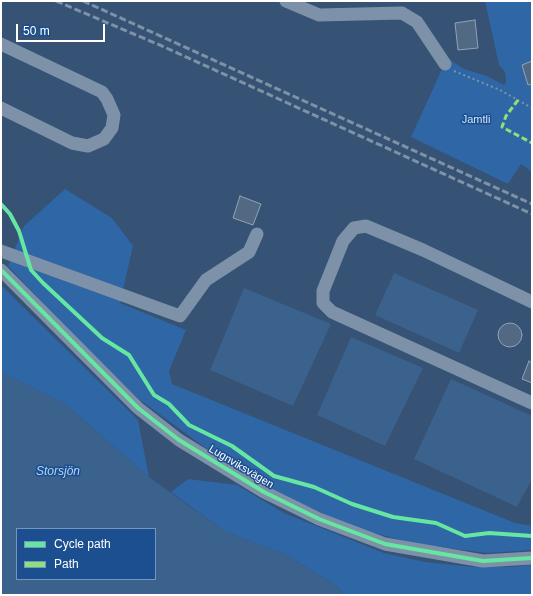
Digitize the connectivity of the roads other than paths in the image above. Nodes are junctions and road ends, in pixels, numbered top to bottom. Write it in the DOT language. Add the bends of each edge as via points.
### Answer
graph roads {
  1 [pos="286,1"];
  2 [pos="1,44"];
  3 [pos="445,64"];
  4 [pos="1,108"];
  5 [pos="257,234"];
  6 [pos="1,250"];
  7 [pos="1,270"];
  8 [pos="532,302"];
  9 [pos="532,403"];
  10 [pos="532,558"];
  1 -- 3 [label="street" via="319,15 402,13 417,22"];
  2 -- 4 [label="street" via="102,92 114,115 112,128 104,139 88,146 72,143"];
  5 -- 6 [label="street" via="249,252 206,280 180,316"];
  7 -- 10 [label="street, Lugnviksvägen" via="138,408 179,440 264,492 319,519 385,544 483,561"];
  8 -- 9 [label="street" via="366,226 354,228 343,241 323,291 323,303 332,312"];
}
